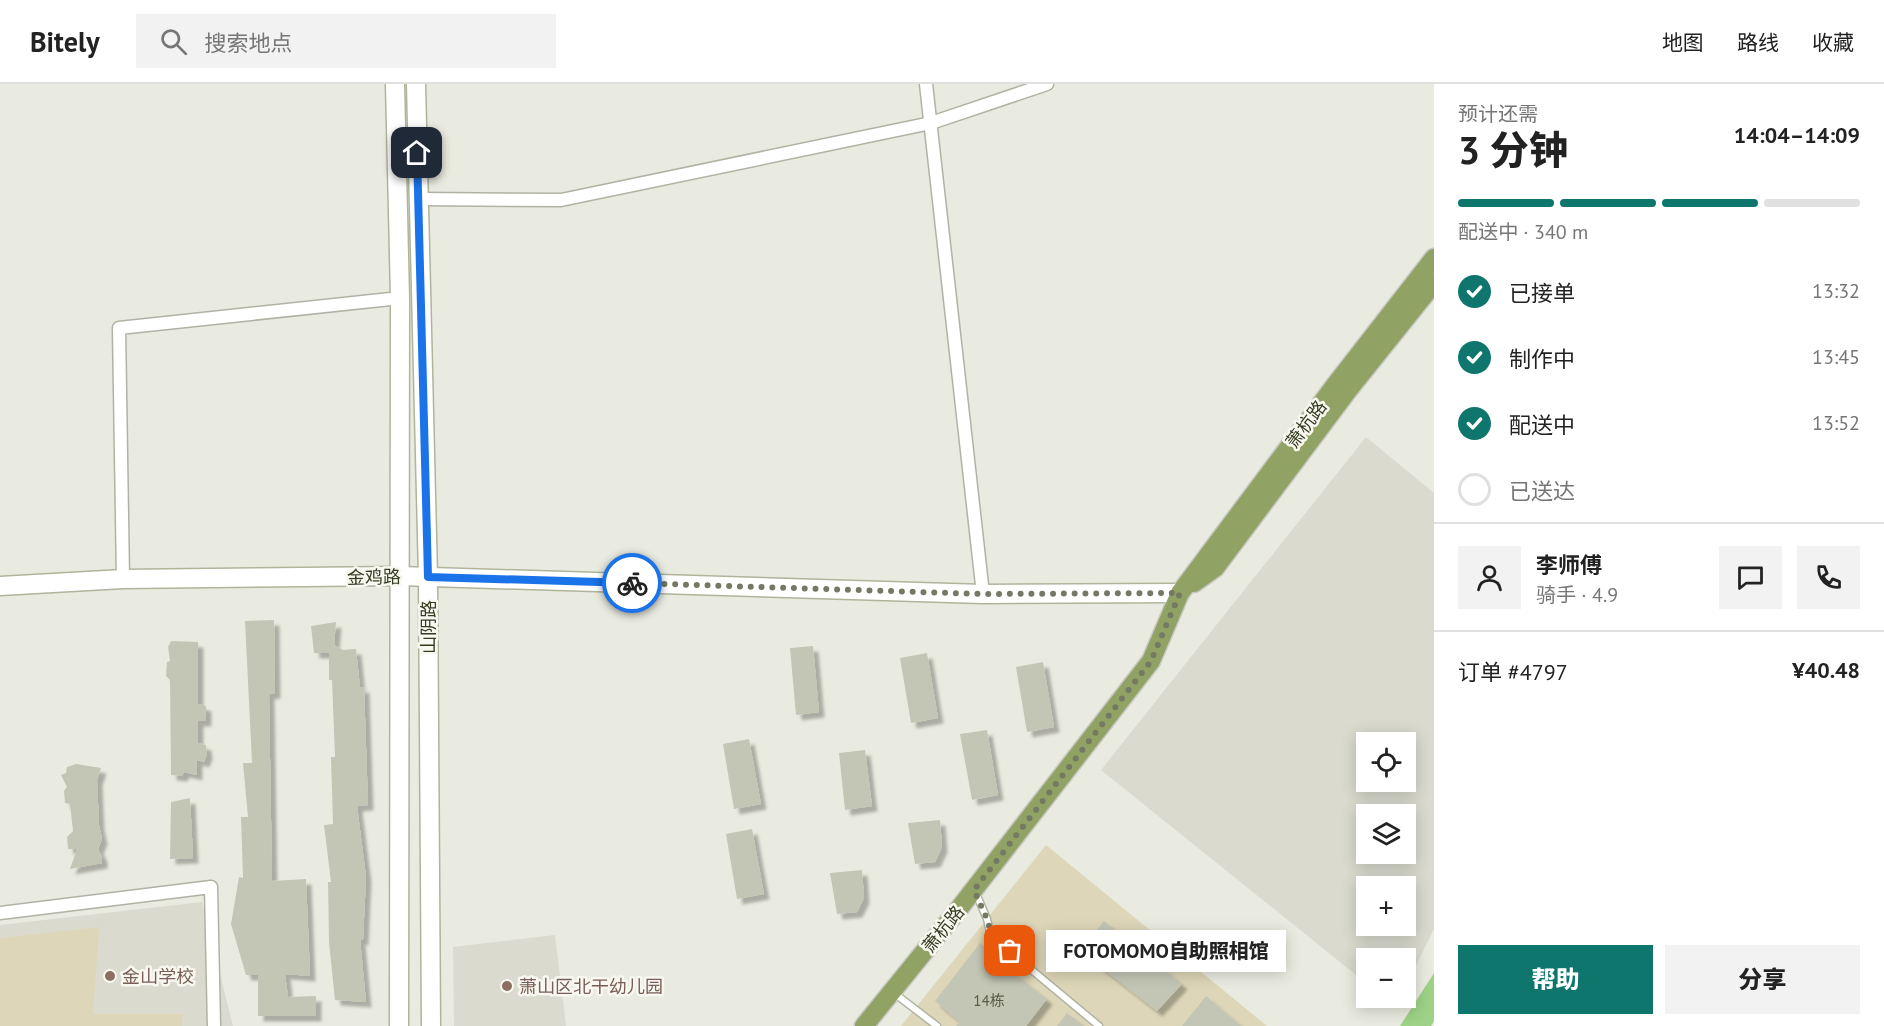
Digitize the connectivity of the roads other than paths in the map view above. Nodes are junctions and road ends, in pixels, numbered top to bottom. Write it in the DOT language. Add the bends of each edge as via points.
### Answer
graph roads {
  1 [pos="395,84"];
  2 [pos="416,84"];
  3 [pos="926,84"];
  4 [pos="1047,84"];
  5 [pos="931,123"];
  6 [pos="418,199"];
  7 [pos="1434,258"];
  8 [pos="1434,283"];
  9 [pos="400,298"];
  10 [pos="399,576"];
  11 [pos="428,577"];
  12 [pos="123,579"];
  13 [pos="0,586"];
  14 [pos="1180,593"];
  15 [pos="983,594"];
  16 [pos="974,890"];
  17 [pos="0,912"];
  18 [pos="892,992"];
  19 [pos="214,1026"];
  20 [pos="399,1026"];
  21 [pos="431,1026"];
  22 [pos="864,1026"];
  23 [pos="937,1026"];
  24 [pos="1099,1026"];
  1 -- 9 [label="main road, 山阴路"];
  2 -- 6 [label="main road, 山阴路"];
  3 -- 5 [label="street"];
  4 -- 5 [label="street"];
  5 -- 6 [label="street" via="561,200"];
  5 -- 15 [label="street"];
  6 -- 11 [label="main road, 山阴路"];
  7 -- 14 [label="main road, 萧杭路"];
  8 -- 14 [label="main road, 萧杭路" via="1215,568"];
  9 -- 10 [label="main road, 山阴路"];
  9 -- 12 [label="street" via="119,328"];
  10 -- 11 [label="main road, 金鸡路"];
  10 -- 12 [label="main road, 金鸡路"];
  10 -- 20 [label="main road, 山阴路"];
  11 -- 15 [label="main road, 金鸡路"];
  11 -- 21 [label="main road, 山阴路"];
  12 -- 13 [label="main road, 金鸡路"];
  14 -- 15 [label="main road, 金鸡路"];
  14 -- 16 [label="main road, 萧杭路" via="1151,661"];
  16 -- 18 [label="main road, 萧杭路"];
  16 -- 24 [label="lane" via="992,936"];
  17 -- 19 [label="street" via="210,887"];
  18 -- 22 [label="main road, 萧杭路"];
  18 -- 23 [label="lane"];
}
